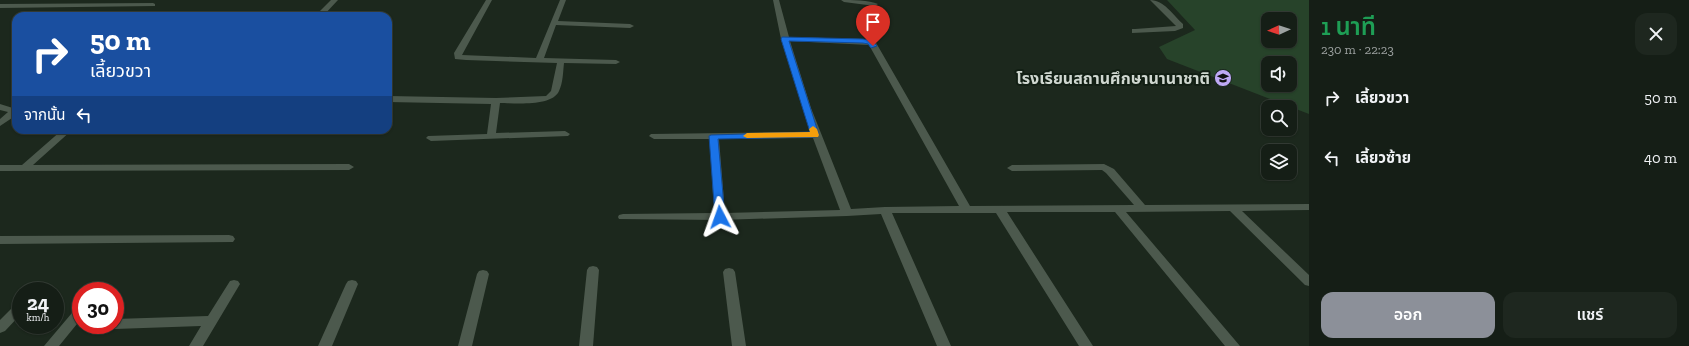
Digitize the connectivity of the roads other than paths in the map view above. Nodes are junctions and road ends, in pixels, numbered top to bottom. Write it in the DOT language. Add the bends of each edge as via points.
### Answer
graph roads {
  1 [pos="83,0"];
  2 [pos="334,0"];
  3 [pos="489,0"];
  4 [pos="563,0"];
  5 [pos="776,0"];
  6 [pos="844,0"];
  7 [pos="1152,0"];
  8 [pos="875,4"];
  9 [pos="0,6"];
  10 [pos="74,6"];
  11 [pos="153,6"];
  12 [pos="323,12"];
  13 [pos="553,23"];
  14 [pos="630,26"];
  15 [pos="1135,31"];
  16 [pos="785,39"];
  17 [pos="539,60"];
  18 [pos="561,60"];
  19 [pos="616,62"];
  20 [pos="392,99"];
  21 [pos="496,101"];
  22 [pos="0,107"];
  23 [pos="0,123"];
  24 [pos="62,134"];
  25 [pos="565,134"];
  26 [pos="815,135"];
  27 [pos="491,136"];
  28 [pos="654,136"];
  29 [pos="714,136"];
  30 [pos="431,138"];
  31 [pos="349,167"];
  32 [pos="0,168"];
  33 [pos="24,168"];
  34 [pos="1012,168"];
  35 [pos="1309,207"];
  36 [pos="1233,208"];
  37 [pos="1118,209"];
  38 [pos="1143,209"];
  39 [pos="885,210"];
  40 [pos="967,210"];
  41 [pos="1000,210"];
  42 [pos="846,213"];
  43 [pos="623,217"];
  44 [pos="720,217"];
  45 [pos="229,239"];
  46 [pos="0,240"];
  47 [pos="593,270"];
  48 [pos="729,272"];
  49 [pos="483,274"];
  50 [pos="1309,282"];
  51 [pos="234,284"];
  52 [pos="352,284"];
  53 [pos="12,315"];
  54 [pos="72,321"];
  55 [pos="212,321"];
  56 [pos="124,324"];
  57 [pos="0,328"];
  58 [pos="51,346"];
  59 [pos="196,346"];
  60 [pos="325,346"];
  61 [pos="465,346"];
  62 [pos="586,346"];
  63 [pos="739,346"];
  64 [pos="944,346"];
  65 [pos="1086,346"];
  66 [pos="1233,346"];
  1 -- 10 [label="street"];
  2 -- 12 [label="street"];
  3 -- 17 [label="street" via="458,52 458,57"];
  4 -- 13 [label="street"];
  5 -- 16 [label="street"];
  6 -- 8 [label="street"];
  7 -- 15 [label="street" via="1168,13 1179,28"];
  9 -- 10 [label="street"];
  10 -- 11 [label="street"];
  13 -- 14 [label="street"];
  13 -- 17 [label="street"];
  16 -- 26 [label="street"];
  16 -- 40 [label="street" via="872,43"];
  17 -- 18 [label="street"];
  18 -- 19 [label="street"];
  18 -- 21 [label="street" via="555,91 549,98"];
  20 -- 21 [label="street"];
  21 -- 27 [label="street"];
  22 -- 23 [label="street" via="12,110 12,114"];
  24 -- 33 [label="street"];
  25 -- 27 [label="street"];
  26 -- 29 [label="street"];
  26 -- 42 [label="street"];
  27 -- 30 [label="street"];
  28 -- 29 [label="street"];
  29 -- 44 [label="street"];
  31 -- 33 [label="street"];
  32 -- 33 [label="street"];
  34 -- 38 [label="street" via="1104,167"];
  35 -- 36 [label="street"];
  36 -- 38 [label="street"];
  36 -- 50 [label="street"];
  37 -- 38 [label="street"];
  37 -- 41 [label="street"];
  37 -- 66 [label="street"];
  39 -- 40 [label="street"];
  39 -- 42 [label="street"];
  39 -- 64 [label="street"];
  40 -- 41 [label="street"];
  41 -- 65 [label="street"];
  42 -- 44 [label="street"];
  43 -- 44 [label="street"];
  45 -- 46 [label="street"];
  47 -- 62 [label="street"];
  48 -- 63 [label="street"];
  49 -- 61 [label="street"];
  51 -- 55 [label="street"];
  52 -- 60 [label="street"];
  53 -- 57 [label="street"];
  54 -- 58 [label="street"];
  55 -- 56 [label="street"];
  55 -- 59 [label="street"];
}
